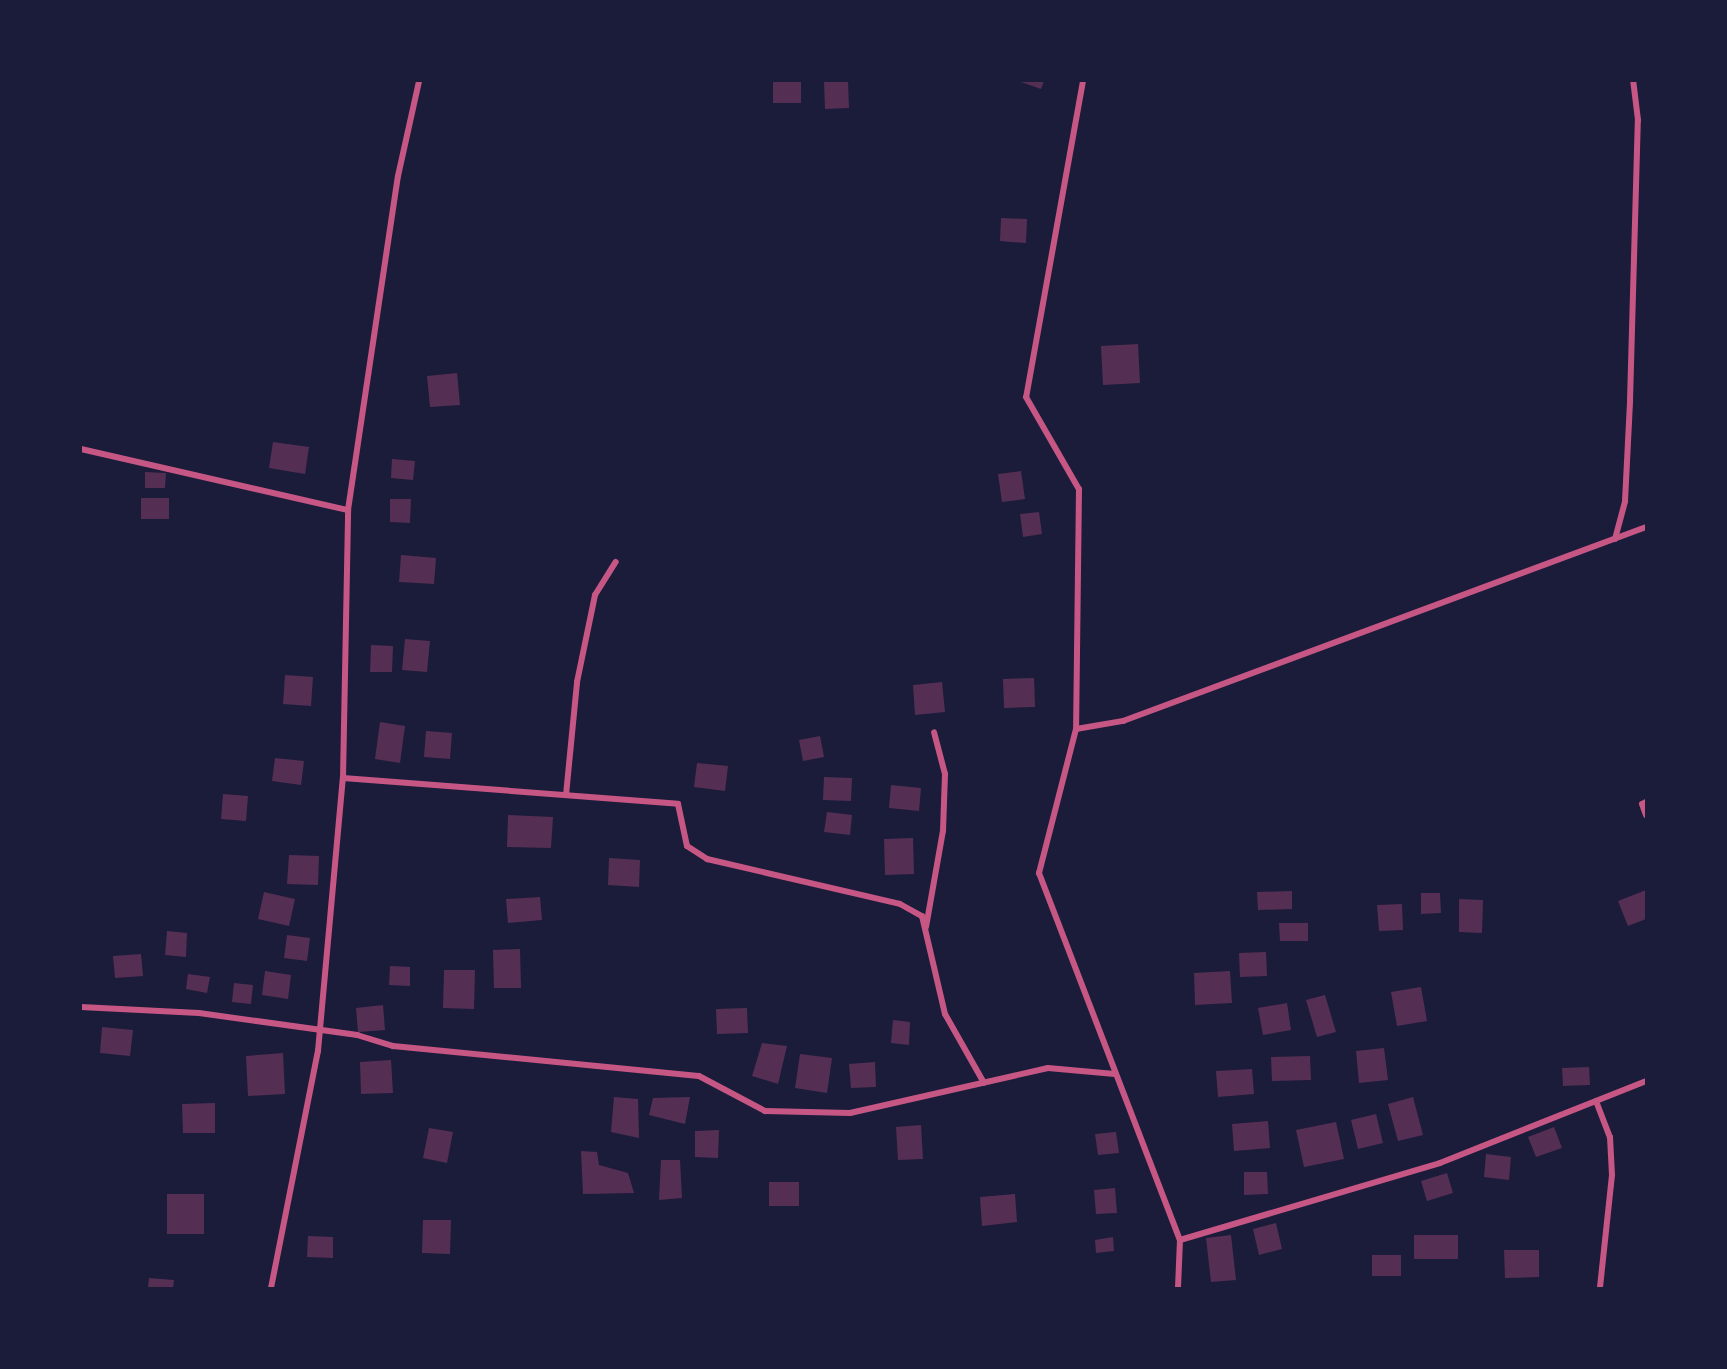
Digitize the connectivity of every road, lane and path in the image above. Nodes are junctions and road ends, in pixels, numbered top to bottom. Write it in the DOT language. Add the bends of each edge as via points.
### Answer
graph roads {
  1 [pos="419,81"];
  2 [pos="1083,81"];
  3 [pos="1633,81"];
  4 [pos="81,449"];
  5 [pos="348,510"];
  6 [pos="1646,527"];
  7 [pos="1615,539"];
  8 [pos="616,562"];
  9 [pos="1076,729"];
  10 [pos="934,732"];
  11 [pos="344,778"];
  12 [pos="566,795"];
  13 [pos="1646,802"];
  14 [pos="1646,816"];
  15 [pos="926,927"];
  16 [pos="81,1007"];
  17 [pos="320,1034"];
  18 [pos="1115,1074"];
  19 [pos="1646,1081"];
  20 [pos="984,1083"];
  21 [pos="1596,1101"];
  22 [pos="1180,1240"];
  23 [pos="271,1288"];
  24 [pos="1178,1288"];
  25 [pos="1600,1288"];
  1 -- 5 [label="street" via="398,176"];
  2 -- 9 [label="street" via="1026,397 1079,489"];
  3 -- 7 [label="street" via="1638,120 1630,401 1625,501"];
  4 -- 5 [label="street"];
  5 -- 11 [label="street"];
  6 -- 7 [label="street"];
  7 -- 9 [label="street" via="1123,721"];
  8 -- 12 [label="street" via="595,595 577,682"];
  9 -- 18 [label="street" via="1039,873"];
  10 -- 15 [label="street" via="945,774 943,831"];
  11 -- 12 [label="street"];
  11 -- 17 [label="street"];
  12 -- 15 [label="street" via="678,804 687,846 706,859 858,891 922,916"];
  13 -- 14 [label="street" via="1642,804"];
  15 -- 20 [label="street" via="945,1014"];
  16 -- 17 [label="street" via="199,1013"];
  17 -- 20 [label="street" via="357,1035 393,1046 699,1076 765,1111 850,1113"];
  17 -- 23 [label="street"];
  18 -- 20 [label="street" via="1048,1068"];
  18 -- 22 [label="street"];
  19 -- 21 [label="street"];
  21 -- 22 [label="street" via="1440,1163"];
  21 -- 25 [label="street" via="1610,1137 1612,1175"];
  22 -- 24 [label="street"];
}
